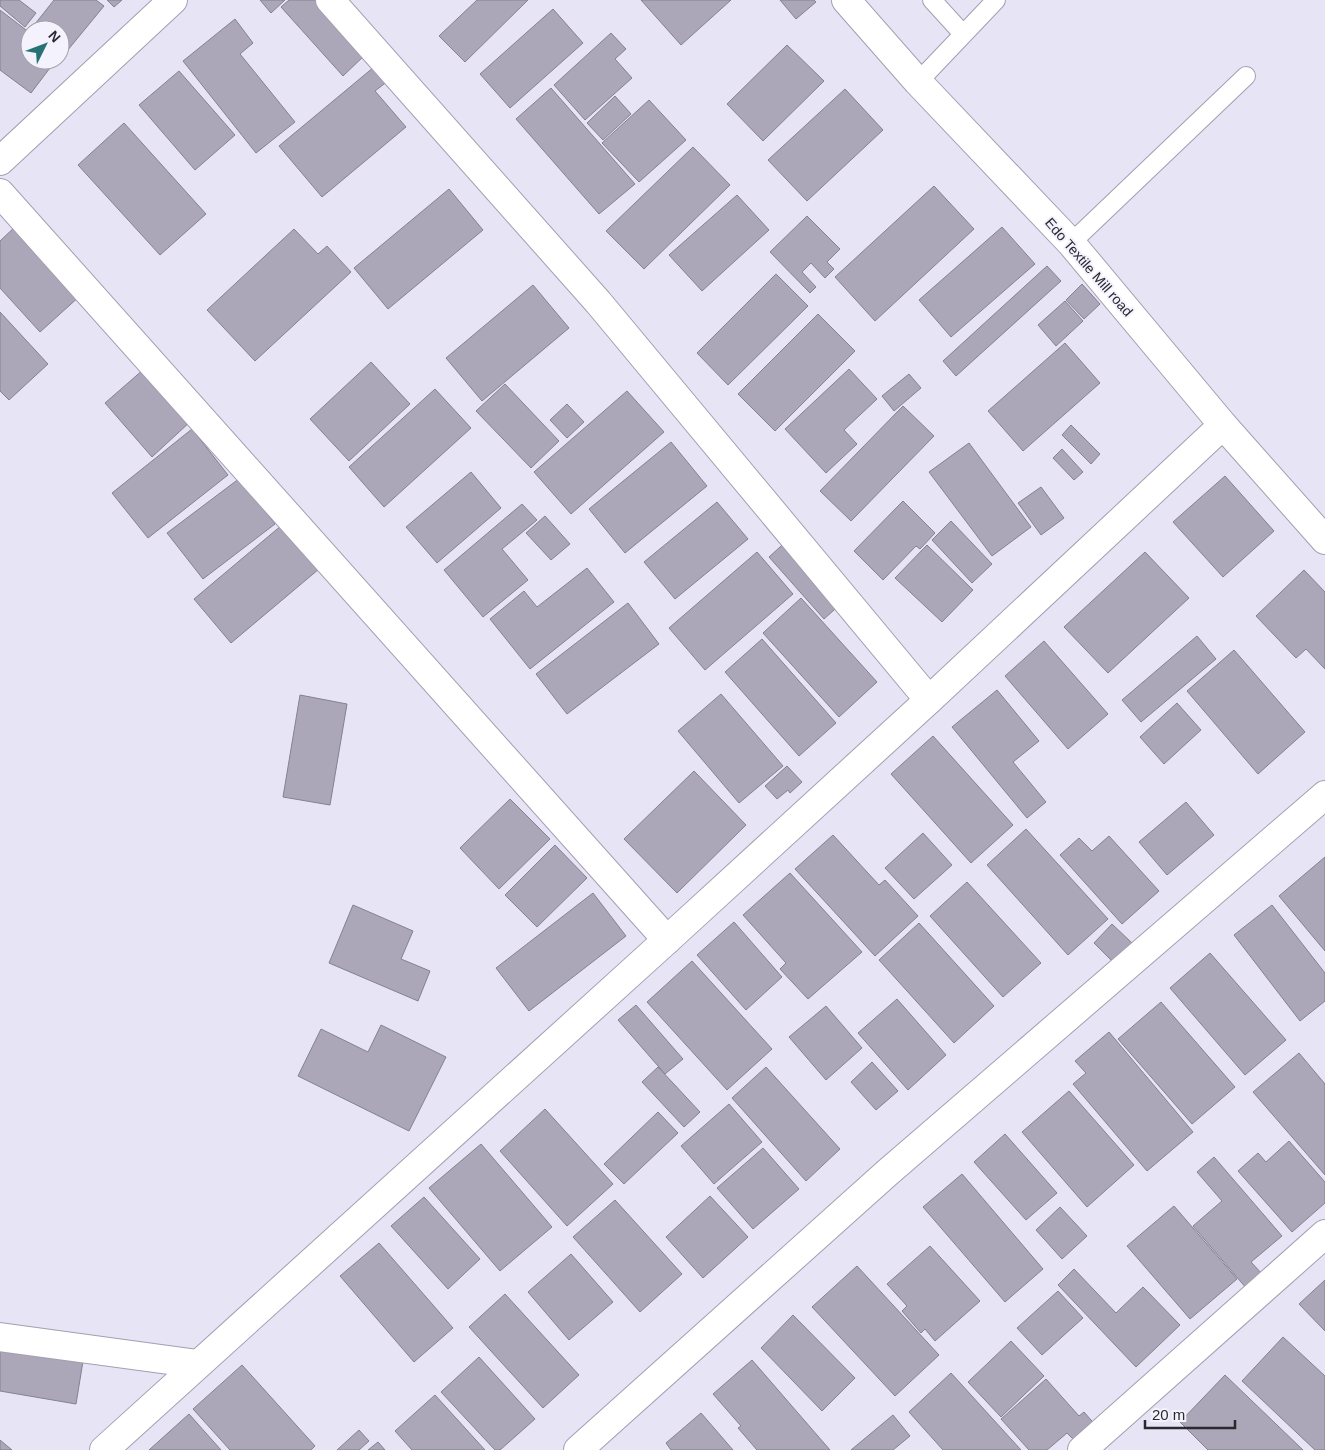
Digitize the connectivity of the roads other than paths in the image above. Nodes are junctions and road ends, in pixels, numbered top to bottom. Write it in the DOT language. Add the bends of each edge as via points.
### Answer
graph roads {
  1 [pos="173,0"];
  2 [pos="330,0"];
  3 [pos="847,0"];
  4 [pos="932,0"];
  5 [pos="996,0"];
  6 [pos="962,34"];
  7 [pos="1246,76"];
  8 [pos="918,82"];
  9 [pos="0,161"];
  10 [pos="0,193"];
  11 [pos="1071,243"];
  12 [pos="1223,425"];
  13 [pos="1325,540"];
  14 [pos="929,700"];
  15 [pos="1325,795"];
  16 [pos="668,940"];
  17 [pos="1325,1234"];
  18 [pos="0,1337"];
  19 [pos="198,1364"];
  20 [pos="104,1450"];
  21 [pos="578,1450"];
  22 [pos="1082,1450"];
  1 -- 9 [label="street"];
  2 -- 14 [label="street" via="598,302"];
  3 -- 8 [label="street, Edo Textile Mill road"];
  4 -- 6 [label="lane"];
  5 -- 6 [label="lane"];
  6 -- 8 [label="lane"];
  7 -- 11 [label="lane"];
  8 -- 11 [label="street, Edo Textile Mill road"];
  10 -- 16 [label="street"];
  11 -- 12 [label="street, Edo Textile Mill road"];
  12 -- 13 [label="street, Edo Textile Mill road"];
  12 -- 14 [label="street"];
  14 -- 16 [label="street"];
  15 -- 21 [label="street" via="887,1172"];
  16 -- 19 [label="street"];
  17 -- 22 [label="street"];
  18 -- 19 [label="street"];
  19 -- 20 [label="street"];
}
